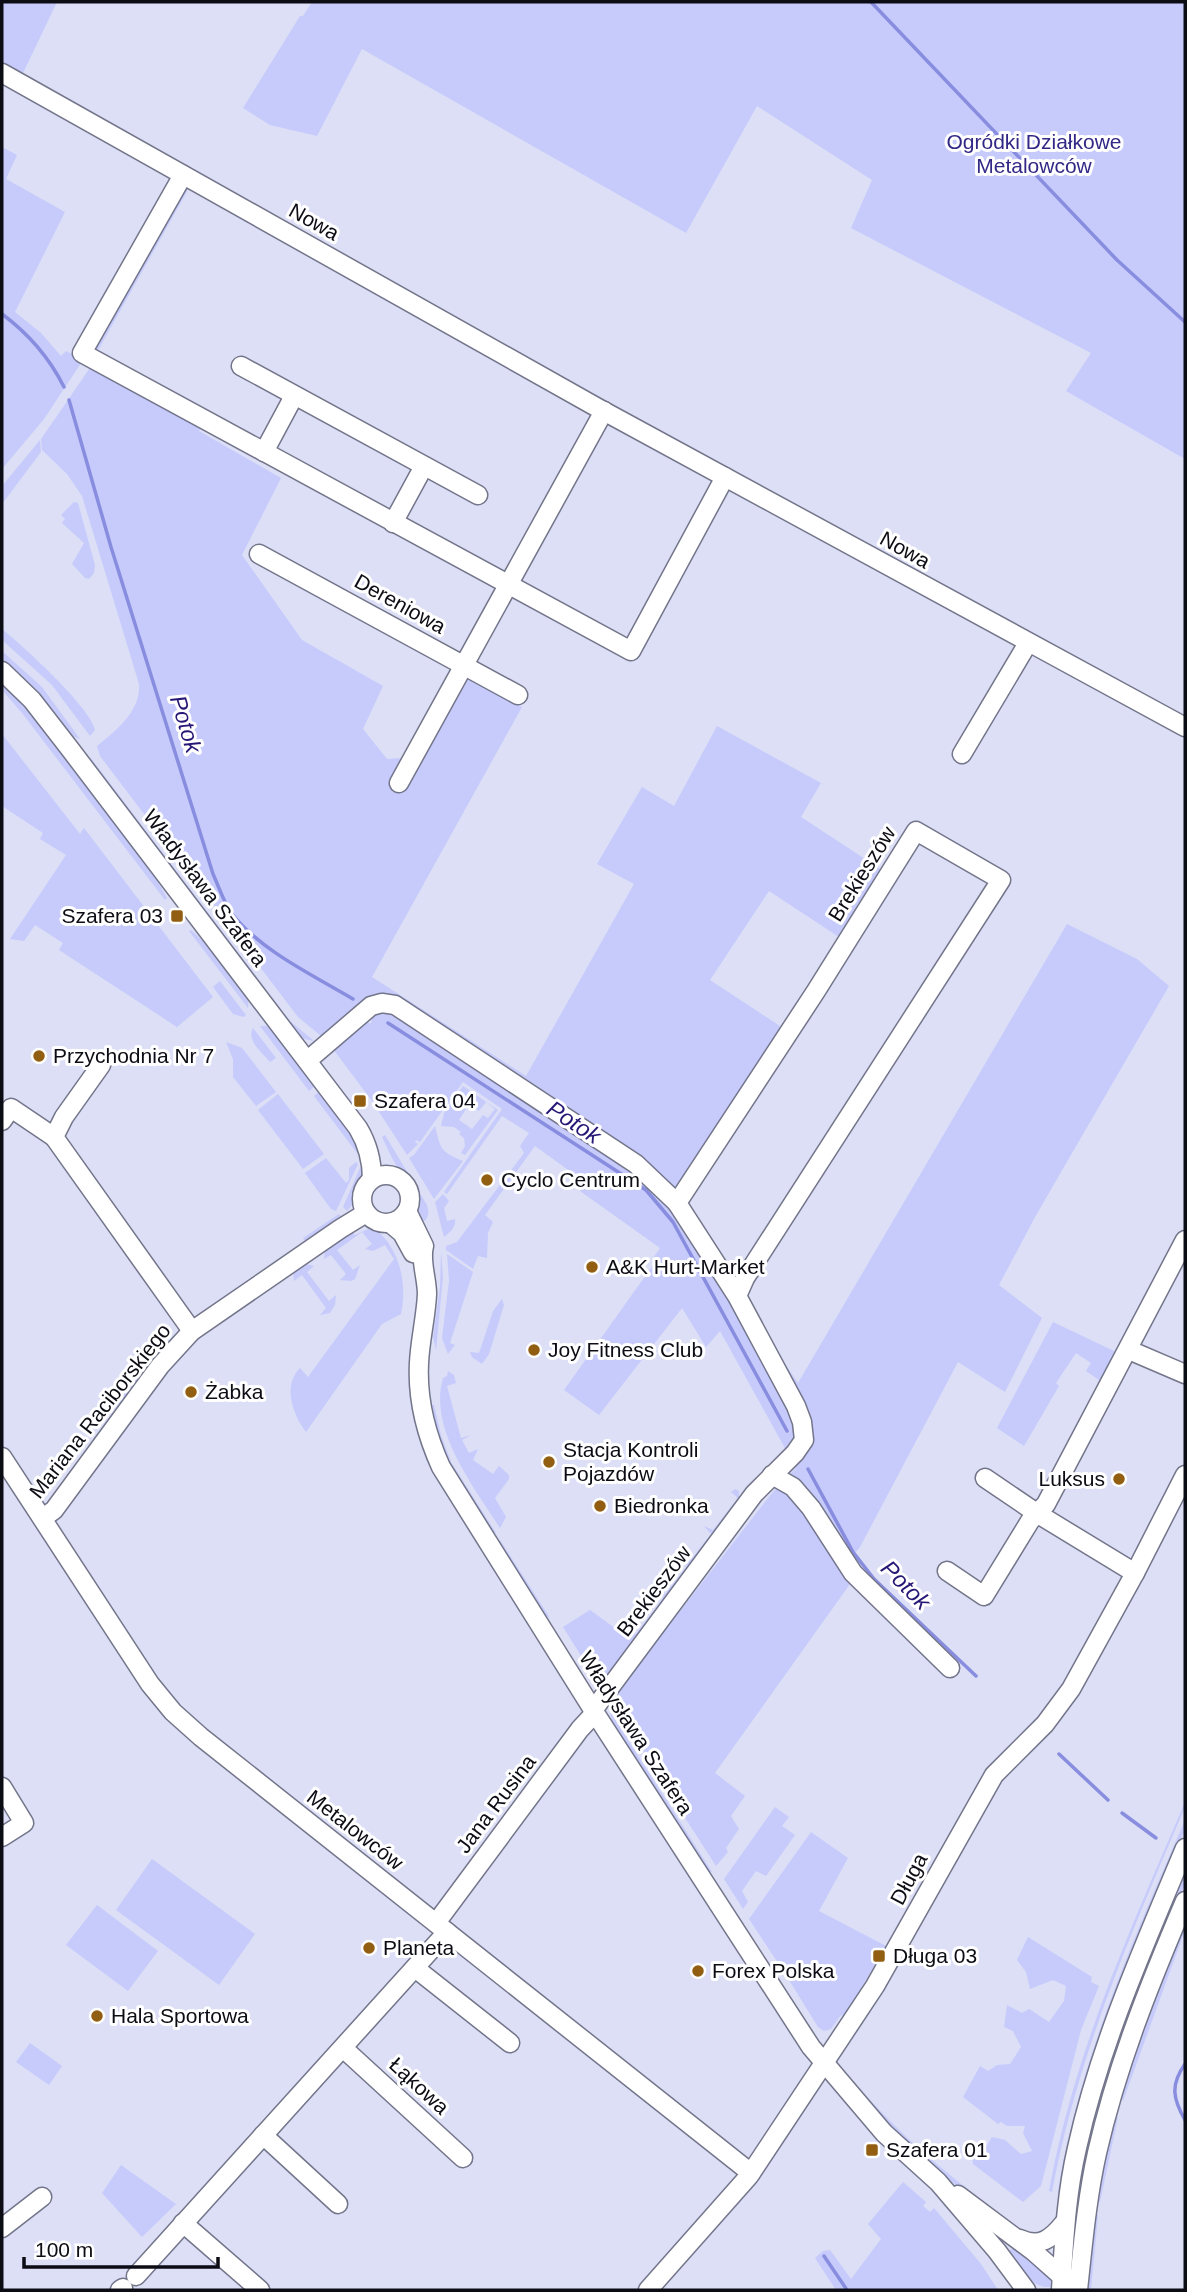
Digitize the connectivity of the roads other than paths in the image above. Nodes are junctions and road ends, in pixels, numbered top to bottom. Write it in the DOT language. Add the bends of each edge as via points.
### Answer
graph roads {
  1 [pos="2,73"];
  2 [pos="183,175"];
  3 [pos="242,366"];
  4 [pos="295,396"];
  5 [pos="604,411"];
  6 [pos="264,452"];
  7 [pos="424,466"];
  8 [pos="725,477"];
  9 [pos="478,495"];
  10 [pos="393,523"];
  11 [pos="260,554"];
  12 [pos="508,584"];
  13 [pos="1028,643"];
  14 [pos="464,665"];
  15 [pos="2,671"];
  16 [pos="518,695"];
  17 [pos="1185,727"];
  18 [pos="962,754"];
  19 [pos="399,783"];
  20 [pos="308,1060"];
  21 [pos="101,1065"];
  22 [pos="2,1121"];
  23 [pos="54,1137"];
  24 [pos="365,1139"];
  25 [pos="393,1175"];
  26 [pos="372,1179"];
  27 [pos="677,1203"];
  28 [pos="407,1211"];
  29 [pos="366,1213"];
  30 [pos="390,1223"];
  31 [pos="1185,1240"];
  32 [pos="422,1255"];
  33 [pos="737,1296"];
  34 [pos="192,1332"];
  35 [pos="1129,1350"];
  36 [pos="1185,1374"];
  37 [pos="2,1457"];
  38 [pos="775,1472"];
  39 [pos="1185,1475"];
  40 [pos="985,1478"];
  41 [pos="1038,1514"];
  42 [pos="43,1518"];
  43 [pos="947,1571"];
  44 [pos="1135,1573"];
  45 [pos="950,1668"];
  46 [pos="594,1711"];
  47 [pos="2,1787"];
  48 [pos="2,1837"];
  49 [pos="1185,1848"];
  50 [pos="1185,1901"];
  51 [pos="442,1928"];
  52 [pos="415,1968"];
  53 [pos="509,2043"];
  54 [pos="343,2048"];
  55 [pos="824,2064"];
  56 [pos="263,2136"];
  57 [pos="463,2158"];
  58 [pos="751,2173"];
  59 [pos="938,2182"];
  60 [pos="42,2197"];
  61 [pos="338,2204"];
  62 [pos="183,2223"];
  63 [pos="1064,2223"];
  64 [pos="2,2228"];
  65 [pos="1011,2234"];
  66 [pos="1023,2284"];
  67 [pos="127,2285"];
  68 [pos="1069,2287"];
  69 [pos="260,2290"];
  70 [pos="648,2290"];
  71 [pos="1035,2290"];
  1 -- 2 [label="street, Nowa"];
  2 -- 5 [label="street, Nowa"];
  2 -- 6 [label="street" via="82,353"];
  3 -- 4 [label="street"];
  4 -- 6 [label="street"];
  4 -- 7 [label="street"];
  5 -- 8 [label="street, Nowa"];
  5 -- 12 [label="street"];
  6 -- 10 [label="street"];
  7 -- 9 [label="street"];
  7 -- 10 [label="street"];
  8 -- 12 [label="street" via="631,651"];
  8 -- 13 [label="street, Nowa"];
  10 -- 12 [label="street"];
  11 -- 14 [label="street, Dereniowa"];
  12 -- 14 [label="street"];
  13 -- 17 [label="street, Nowa"];
  13 -- 18 [label="street"];
  14 -- 16 [label="street, Dereniowa"];
  14 -- 19 [label="street"];
  15 -- 20 [label="street, Władysława Szafera" via="39,709"];
  20 -- 24 [label="street, Władysława Szafera"];
  20 -- 27 [label="street" via="372,1006 395,1005 636,1164"];
  21 -- 23 [label="street"];
  22 -- 23 [label="street" via="11,1108"];
  23 -- 34 [label="street"];
  24 -- 25 [label="street, Władysława Szafera"];
  24 -- 26 [label="street, Władysława Szafera"];
  25 -- 26 [label="street"];
  25 -- 28 [label="street" via="409,1190"];
  26 -- 29 [label="street" via="362,1191"];
  27 -- 33 [label="street"];
  27 -- 33 [label="street, Brekieszów" via="915,831 1001,880 744,1278"];
  28 -- 30 [label="street"];
  28 -- 32 [label="street, Władysława Szafera" via="424,1246"];
  29 -- 30 [label="street" via="376,1222"];
  29 -- 34 [label="street, Mariana Raciborskiego"];
  30 -- 32 [label="street" via="413,1253"];
  31 -- 35 [label="street"];
  32 -- 46 [label="street, Władysława Szafera" via="426,1295 420,1392 431,1444 453,1487"];
  33 -- 38 [label="street, Brekieszów" via="803,1422 804,1440"];
  34 -- 42 [label="street, Mariana Raciborskiego" via="160,1366 54,1510"];
  35 -- 36 [label="street"];
  35 -- 41 [label="street"];
  37 -- 42 [label="street, Metalowców"];
  38 -- 45 [label="street" via="811,1508 853,1573"];
  38 -- 46 [label="street, Brekieszów"];
  39 -- 44 [label="street, Długa"];
  40 -- 41 [label="street"];
  41 -- 43 [label="street" via="984,1596"];
  41 -- 44 [label="street"];
  42 -- 51 [label="street, Metalowców" via="150,1684 173,1712"];
  44 -- 55 [label="street, Długa" via="1071,1689 1045,1724 994,1775 977,1801 892,1958"];
  46 -- 51 [label="street, Jana Rusina"];
  46 -- 55 [label="street, Władysława Szafera"];
  47 -- 48 [label="street" via="24,1823"];
  49 -- 63 [label="street" via="1128,1984 1090,2094"];
  50 -- 68 [label="street" via="1117,2074"];
  51 -- 52 [label="street"];
  51 -- 58 [label="street, Metalowców"];
  52 -- 53 [label="street"];
  52 -- 54 [label="street"];
  54 -- 56 [label="street"];
  54 -- 57 [label="street, Łąkowa"];
  55 -- 58 [label="street, Długa"];
  55 -- 59 [label="street, Władysława Szafera" via="884,2133"];
  56 -- 61 [label="street"];
  56 -- 62 [label="street"];
  58 -- 70 [label="street, Długa"];
  59 -- 65 [label="street, Władysława Szafera"];
  59 -- 66 [label="street, Władysława Szafera"];
  60 -- 64 [label="street"];
  62 -- 67 [label="street"];
  62 -- 69 [label="street"];
  63 -- 65 [label="street, Władysława Szafera" via="1047,2241 1036,2244"];
  63 -- 68 [label="street"];
  65 -- 68 [label="street, Władysława Szafera"];
  66 -- 71 [label="street, Władysława Szafera"];
}
